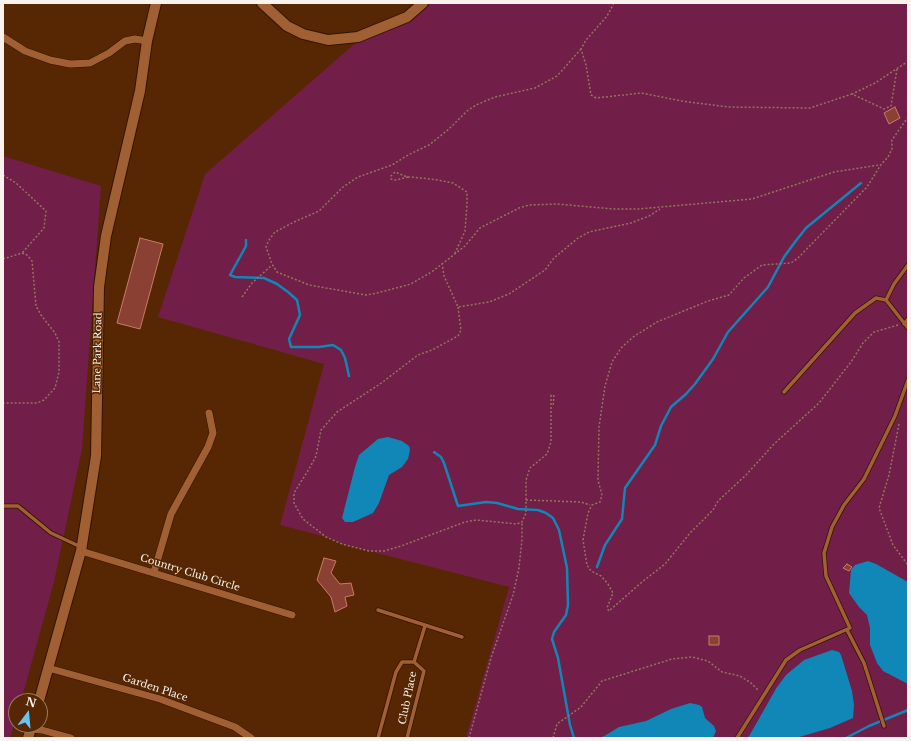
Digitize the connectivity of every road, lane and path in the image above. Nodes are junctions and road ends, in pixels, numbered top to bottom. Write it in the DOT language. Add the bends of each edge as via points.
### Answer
graph roads {
  1 [pos="156,3"];
  2 [pos="262,3"];
  3 [pos="423,3"];
  4 [pos="614,3"];
  5 [pos="3,37"];
  6 [pos="147,41"];
  7 [pos="581,49"];
  8 [pos="908,62"];
  9 [pos="897,69"];
  10 [pos="852,94"];
  11 [pos="908,117"];
  12 [pos="881,165"];
  13 [pos="3,175"];
  14 [pos="408,177"];
  15 [pos="662,208"];
  16 [pos="22,253"];
  17 [pos="454,254"];
  18 [pos="3,259"];
  19 [pos="442,263"];
  20 [pos="908,265"];
  21 [pos="271,266"];
  22 [pos="242,297"];
  23 [pos="886,300"];
  24 [pos="458,307"];
  25 [pos="908,318"];
  26 [pos="904,324"];
  27 [pos="908,328"];
  28 [pos="908,380"];
  29 [pos="784,392"];
  30 [pos="3,403"];
  31 [pos="553,406"];
  32 [pos="209,413"];
  33 [pos="895,416"];
  34 [pos="526,500"];
  35 [pos="3,506"];
  36 [pos="590,506"];
  37 [pos="522,522"];
  38 [pos="82,549"];
  39 [pos="908,565"];
  40 [pos="154,572"];
  41 [pos="378,610"];
  42 [pos="292,616"];
  43 [pos="425,626"];
  44 [pos="847,630"];
  45 [pos="462,637"];
  46 [pos="414,662"];
  47 [pos="48,668"];
  48 [pos="41,693"];
  49 [pos="763,695"];
  50 [pos="884,726"];
  51 [pos="48,732"];
  52 [pos="71,738"];
  53 [pos="251,738"];
  54 [pos="378,738"];
  55 [pos="407,738"];
  56 [pos="469,738"];
  57 [pos="553,738"];
  58 [pos="737,738"];
  1 -- 6 [label="street, Lane Park Road"];
  2 -- 3 [label="street" via="287,26 303,34 328,40 358,37 406,17"];
  4 -- 7 [label="path"];
  5 -- 6 [label="street" via="31,53 70,64 90,63 110,53 125,41"];
  6 -- 38 [label="street, Lane Park Road" via="140,91 106,236 99,287 96,456"];
  7 -- 10 [label="path" via="591,95 596,98 641,93 728,107 810,108"];
  7 -- 19 [label="path" via="551,80 534,88 495,97 476,105 429,145 392,165 364,174 343,187 319,212 275,232 266,247 277,272 309,285 366,295 411,284"];
  8 -- 9 [label="path"];
  9 -- 10 [label="path"];
  9 -- 10 [label="path" via="891,106 884,110"];
  11 -- 12 [label="path" via="892,140 892,149"];
  12 -- 15 [label="path" via="834,172 752,199"];
  12 -- 26 [label="path" via="867,187 810,247 791,263 762,265 729,295 657,322 625,344 612,362 605,386 599,427 598,480 602,495 600,502 592,505 588,513 583,540 587,565 591,571 601,576 613,593 607,608 609,611 665,564 718,501 818,403 874,332"];
  13 -- 16 [label="path" via="16,183 46,212 44,228"];
  14 -- 14 [label="path" via="395,172 391,179 396,180"];
  14 -- 17 [label="path" via="453,183 466,192 465,231"];
  15 -- 17 [label="path" via="614,209 580,205 530,205 480,228 465,246"];
  15 -- 24 [label="path" via="631,223 589,232 578,238 554,258 545,270 509,294 489,302"];
  16 -- 18 [label="path"];
  16 -- 30 [label="path" via="32,261 36,306 59,342 59,377 55,388 44,400 37,403"];
  17 -- 19 [label="path"];
  19 -- 24 [label="path" via="444,276"];
  20 -- 23 [label="lane"];
  21 -- 22 [label="path" via="252,283"];
  23 -- 26 [label="lane"];
  23 -- 29 [label="lane" via="876,298 855,313"];
  24 -- 37 [label="path" via="461,330 458,336 418,355 329,420 322,430 310,469 294,492 294,503 304,519 326,537 369,551 384,551 401,546 465,522"];
  25 -- 26 [label="lane"];
  26 -- 27 [label="lane"];
  28 -- 33 [label="lane"];
  31 -- 34 [label="path" via="554,396 551,395 551,442 547,454 530,468 526,480"];
  32 -- 40 [label="street" via="213,433 208,447 171,514"];
  33 -- 39 [label="path" via="899,422 897,434 879,508 890,540"];
  33 -- 44 [label="lane" via="864,479 844,505 832,527 824,553 826,576 845,615 850,628"];
  34 -- 36 [label="path" via="581,502"];
  34 -- 37 [label="path" via="526,513"];
  35 -- 38 [label="lane" via="18,506 51,533"];
  37 -- 56 [label="path" via="519,568"];
  38 -- 40 [label="street, Country Club Circle"];
  38 -- 47 [label="street, Lane Park Road"];
  40 -- 42 [label="street, Country Club Circle"];
  41 -- 43 [label="lane"];
  43 -- 45 [label="lane"];
  43 -- 46 [label="lane"];
  44 -- 49 [label="lane" via="800,650 786,660"];
  44 -- 50 [label="lane" via="864,663"];
  46 -- 54 [label="lane, Club Place" via="402,662 396,672"];
  46 -- 55 [label="lane, Club Place" via="424,671"];
  47 -- 48 [label="street, Lane Park Road"];
  47 -- 53 [label="street, Garden Place" via="160,699 235,728"];
  49 -- 57 [label="path" via="740,676 722,672 708,661 682,657 602,681 585,703 557,724"];
  49 -- 58 [label="lane"];
  51 -- 52 [label="street"];
}
